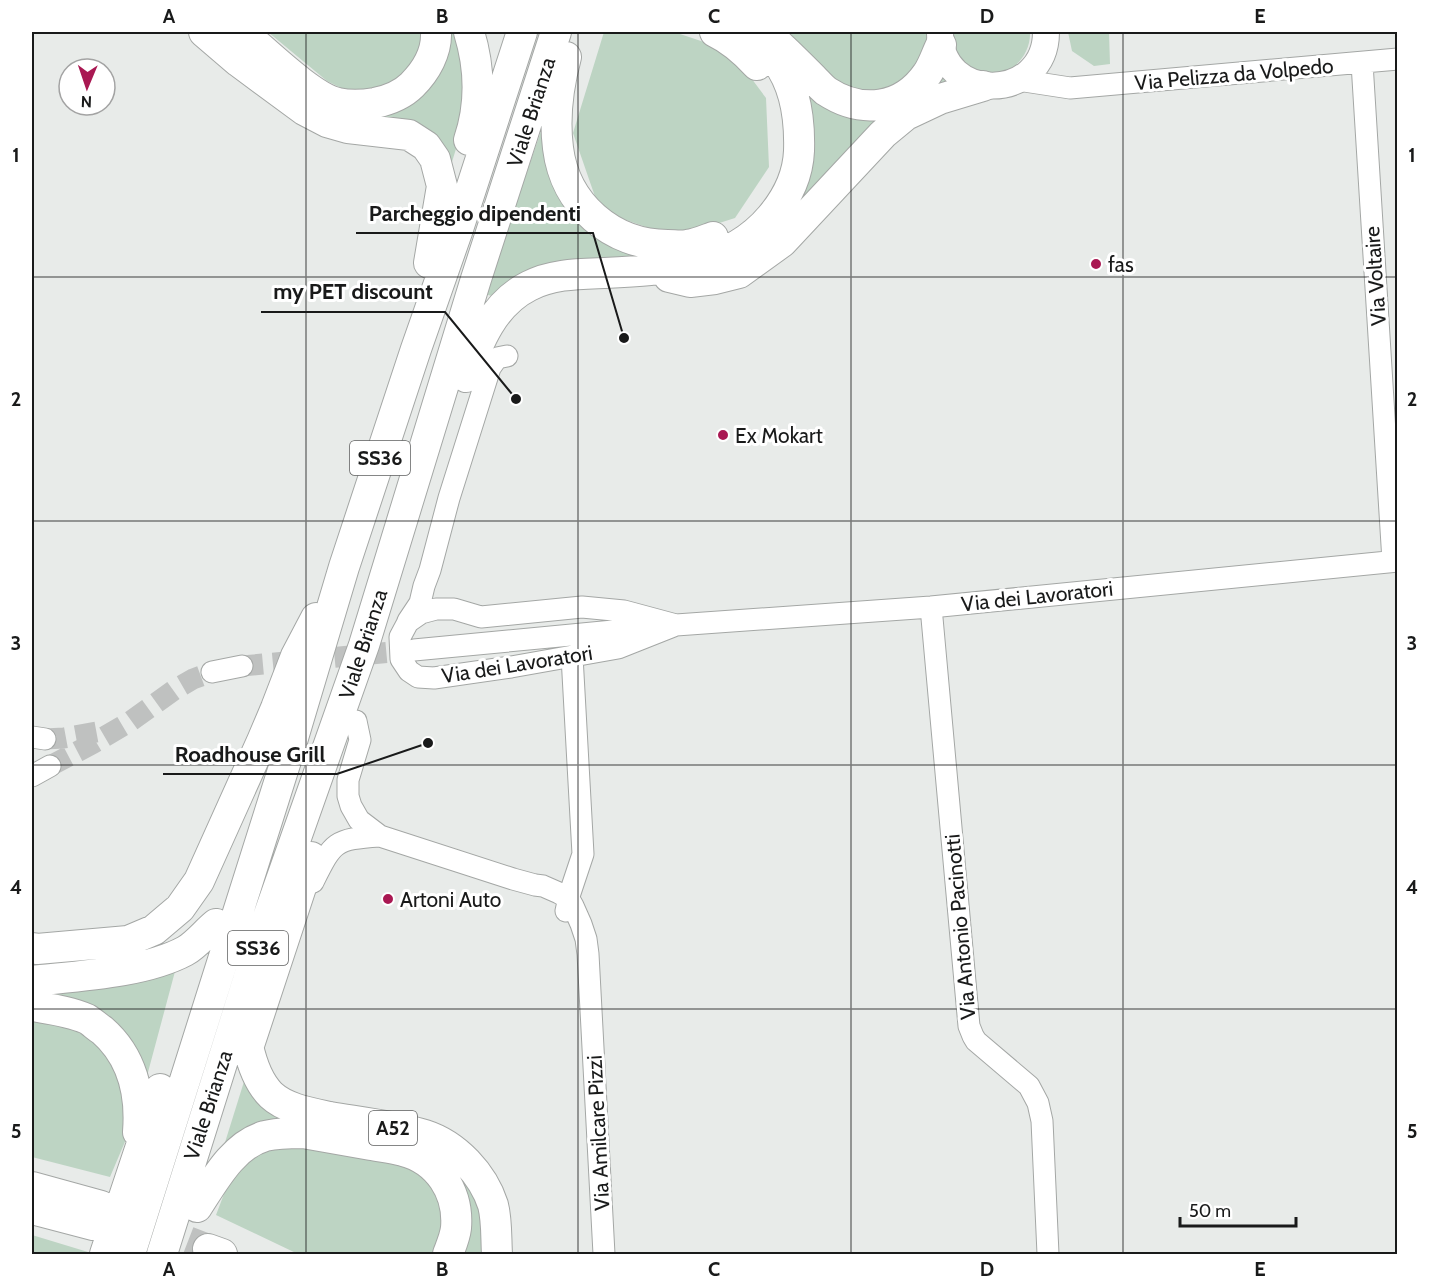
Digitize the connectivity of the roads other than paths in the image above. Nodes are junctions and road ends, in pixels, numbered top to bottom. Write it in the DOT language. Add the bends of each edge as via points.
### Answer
graph roads {
  1 [pos="204,32"];
  2 [pos="242,32"];
  3 [pos="436,32"];
  4 [pos="469,32"];
  5 [pos="522,32"];
  6 [pos="556,32"];
  7 [pos="572,32"];
  8 [pos="715,32"];
  9 [pos="747,32"];
  10 [pos="763,32"];
  11 [pos="940,38"];
  12 [pos="1044,43"];
  13 [pos="1398,59"];
  14 [pos="1362,63"];
  15 [pos="1018,80"];
  16 [pos="983,86"];
  17 [pos="1070,88"];
  18 [pos="429,263"];
  19 [pos="643,271"];
  20 [pos="416,349"];
  21 [pos="507,356"];
  22 [pos="434,418"];
  23 [pos="1395,561"];
  24 [pos="344,567"];
  25 [pos="430,570"];
  26 [pos="931,607"];
  27 [pos="454,609"];
  28 [pos="408,622"];
  29 [pos="676,625"];
  30 [pos="364,645"];
  31 [pos="414,650"];
  32 [pos="572,656"];
  33 [pos="242,666"];
  34 [pos="212,672"];
  35 [pos="356,721"];
  36 [pos="290,748"];
  37 [pos="380,836"];
  38 [pos="583,854"];
  39 [pos="535,885"];
  40 [pos="567,905"];
  41 [pos="289,922"];
  42 [pos="216,924"];
  43 [pos="32,948"];
  44 [pos="32,981"];
  45 [pos="32,1006"];
  46 [pos="248,1046"];
  47 [pos="126,1189"];
  48 [pos="33,1192"];
  49 [pos="197,1207"];
  50 [pos="97,1216"];
  51 [pos="204,1252"];
  52 [pos="105,1254"];
  53 [pos="130,1254"];
  54 [pos="162,1254"];
  55 [pos="448,1254"];
  56 [pos="497,1254"];
  57 [pos="604,1254"];
  58 [pos="1048,1254"];
  1 -- 18 [label="highway" via="304,110 327,122 408,135 426,146 435,159 442,186"];
  2 -- 3 [label="highway" via="319,95 337,103 360,105 386,101 405,92 431,59"];
  4 -- 18 [label="highway" via="477,64 477,109"];
  5 -- 20 [label="highway, Viale Brianza / SS36"];
  6 -- 22 [label="highway, Viale Brianza / SS36"];
  7 -- 8 [label="highway" via="556,110 558,150 569,186 590,214 626,238 656,245 687,245 720,236 748,216 768,190 779,160 781,127 772,90 744,50"];
  9 -- 19 [label="highway" via="776,60 795,101 799,157 788,194 766,223 739,246 683,265"];
  10 -- 11 [label="highway" via="825,90 852,103 872,106 896,100 919,84 929,73"];
  11 -- 16 [label="main road" via="956,72"];
  12 -- 15 [label="main road" via="1033,68"];
  12 -- 17 [label="street" via="1048,68"];
  13 -- 14 [label="street, Via Pelizza da Volpedo"];
  14 -- 17 [label="street, Via Pelizza da Volpedo"];
  14 -- 23 [label="street, Via Voltaire"];
  15 -- 16 [label="main road"];
  15 -- 17 [label="street, Via Pelizza da Volpedo"];
  16 -- 19 [label="highway" via="940,99 906,116 883,134 782,242 739,273 690,282"];
  18 -- 20 [label="highway" via="420,293"];
  19 -- 22 [label="highway" via="561,275 528,286 494,316 476,348 459,399"];
  20 -- 24 [label="highway, Viale Brianza / SS36"];
  21 -- 25 [label="street, Via dei Lavoratori" via="497,358 490,368"];
  22 -- 30 [label="highway, Viale Brianza / SS36"];
  23 -- 26 [label="street, Via dei Lavoratori"];
  24 -- 36 [label="highway, Viale Brianza / SS36"];
  24 -- 43 [label="highway" via="296,656 199,881 180,908 154,930 128,940"];
  25 -- 27 [label="street, Via dei Lavoratori" via="431,594"];
  25 -- 28 [label="street, Via dei Lavoratori" via="420,603"];
  26 -- 29 [label="street, Via dei Lavoratori"];
  26 -- 58 [label="street, Via Antonio Pacinotti" via="969,1026 976,1041 1029,1086 1038,1103"];
  27 -- 28 [label="street, Via dei Lavoratori" via="421,613"];
  27 -- 29 [label="street, Via dei Lavoratori" via="481,617 582,607 624,611"];
  28 -- 32 [label="street, Via dei Lavoratori" via="400,637 401,659 418,677 476,673"];
  29 -- 31 [label="street, Via dei Lavoratori"];
  29 -- 32 [label="street, Via dei Lavoratori" via="618,648"];
  30 -- 35 [label="highway"];
  30 -- 54 [label="highway, Viale Brianza / SS36" via="267,920"];
  32 -- 38 [label="street"];
  33 -- 34 [label="street"];
  35 -- 37 [label="street" via="360,740 348,780 348,796 359,819"];
  35 -- 41 [label="highway"];
  36 -- 42 [label="highway" via="251,819"];
  36 -- 53 [label="highway, Viale Brianza / SS36"];
  37 -- 39 [label="street"];
  37 -- 41 [label="street" via="352,838 334,847"];
  38 -- 39 [label="street" via="568,870"];
  38 -- 40 [label="street"];
  39 -- 40 [label="street" via="559,893"];
  40 -- 57 [label="street, Via Amilcare Pizzi" via="578,916 589,963"];
  41 -- 46 [label="highway"];
  42 -- 44 [label="highway" via="187,950 162,961"];
  42 -- 47 [label="highway"];
  45 -- 47 [label="highway" via="88,1020 111,1038 124,1056 133,1076 140,1116"];
  46 -- 49 [label="highway"];
  46 -- 56 [label="highway, A52" via="263,1086 287,1105 314,1114 426,1135 463,1158 487,1190 496,1224"];
  47 -- 52 [label="highway"];
  48 -- 50 [label="highway"];
  49 -- 51 [label="highway"];
  49 -- 55 [label="highway" via="237,1153 263,1137 303,1133 404,1150 436,1169 450,1189 456,1227"];
}
